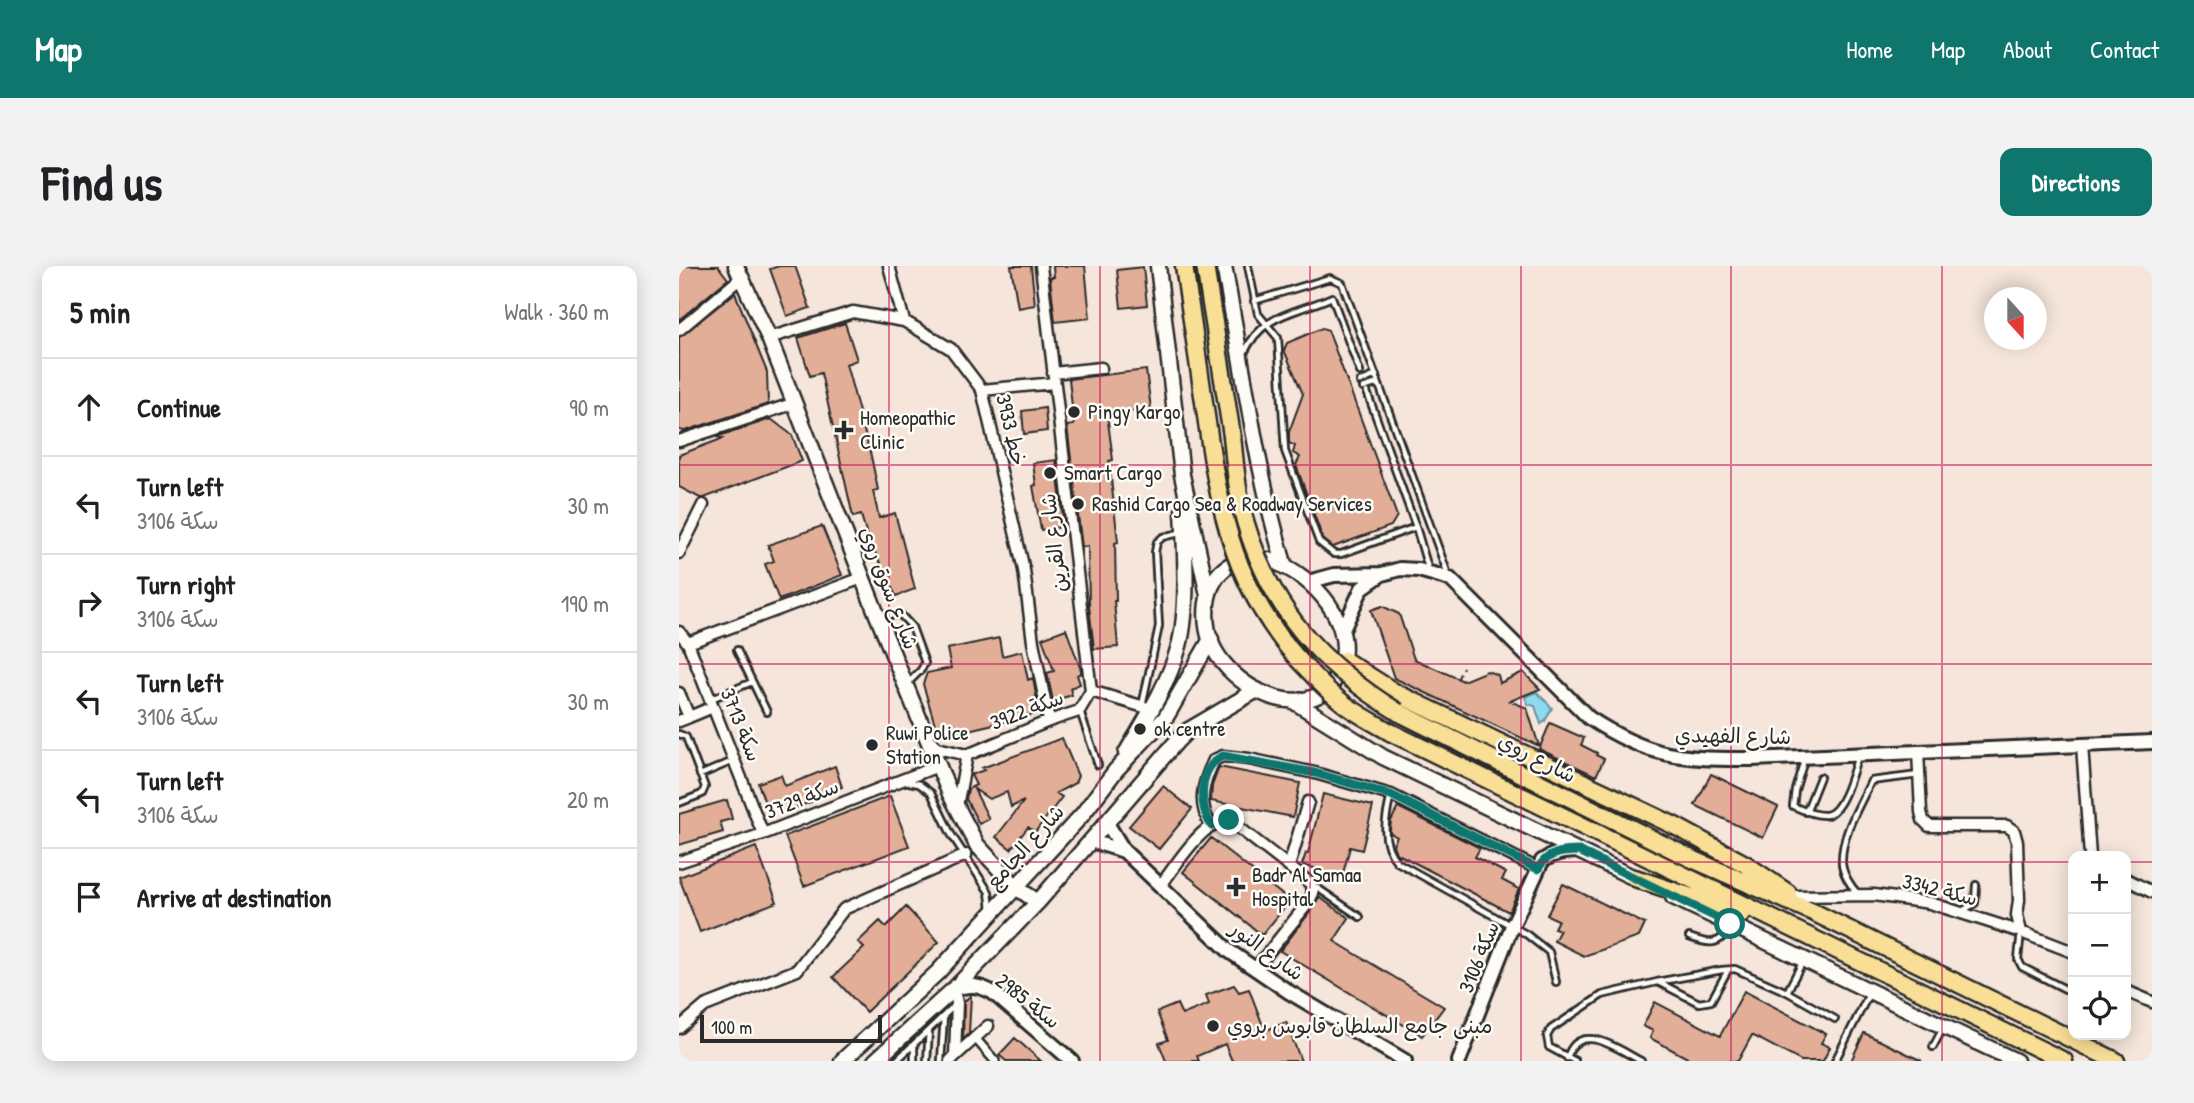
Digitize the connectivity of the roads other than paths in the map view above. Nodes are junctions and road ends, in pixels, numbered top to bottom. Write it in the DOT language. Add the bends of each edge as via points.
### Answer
graph roads {
  1 [pos="889,266"];
  2 [pos="1041,266"];
  3 [pos="1159,266"];
  4 [pos="1184,266"];
  5 [pos="1205,266"];
  6 [pos="1224,266"];
  7 [pos="1248,266"];
  8 [pos="739,272"];
  9 [pos="1254,300"];
  10 [pos="904,321"];
  11 [pos="1266,324"];
  12 [pos="679,330"];
  13 [pos="769,338"];
  14 [pos="1241,359"];
  15 [pos="1101,368"];
  16 [pos="1360,372"];
  17 [pos="1376,375"];
  18 [pos="1053,378"];
  19 [pos="1360,382"];
  20 [pos="1378,383"];
  21 [pos="982,390"];
  22 [pos="795,403"];
  23 [pos="679,441"];
  24 [pos="1182,475"];
  25 [pos="703,505"];
  26 [pos="1416,527"];
  27 [pos="1184,532"];
  28 [pos="679,553"];
  29 [pos="1285,567"];
  30 [pos="1429,573"];
  31 [pos="1382,574"];
  32 [pos="862,578"];
  33 [pos="1450,579"];
  34 [pos="1308,582"];
  35 [pos="1208,594"];
  36 [pos="877,615"];
  37 [pos="679,632"];
  38 [pos="1342,632"];
  39 [pos="1211,639"];
  40 [pos="688,643"];
  41 [pos="737,650"];
  42 [pos="1344,660"];
  43 [pos="752,682"];
  44 [pos="905,685"];
  45 [pos="1257,690"];
  46 [pos="1091,691"];
  47 [pos="679,693"];
  48 [pos="1293,701"];
  49 [pos="711,703"];
  50 [pos="1147,708"];
  51 [pos="1079,711"];
  52 [pos="767,712"];
  53 [pos="684,719"];
  54 [pos="1049,721"];
  55 [pos="924,733"];
  56 [pos="679,734"];
  57 [pos="2152,742"];
  58 [pos="2082,745"];
  59 [pos="1918,751"];
  60 [pos="1859,754"];
  61 [pos="967,755"];
  62 [pos="1805,756"];
  63 [pos="734,761"];
  64 [pos="1098,765"];
  65 [pos="938,766"];
  66 [pos="1117,770"];
  67 [pos="700,775"];
  68 [pos="1920,775"];
  69 [pos="1820,777"];
  70 [pos="903,781"];
  71 [pos="1391,795"];
  72 [pos="1308,802"];
  73 [pos="679,803"];
  74 [pos="957,807"];
  75 [pos="1807,812"];
  76 [pos="1107,823"];
  77 [pos="1212,826"];
  78 [pos="763,834"];
  79 [pos="1091,841"];
  80 [pos="1124,851"];
  81 [pos="1579,851"];
  82 [pos="2090,851"];
  83 [pos="965,855"];
  84 [pos="679,862"];
  85 [pos="1289,866"];
  86 [pos="1538,869"];
  87 [pos="1635,878"];
  88 [pos="2131,882"];
  89 [pos="1310,883"];
  90 [pos="1160,886"];
  91 [pos="1976,886"];
  92 [pos="1017,888"];
  93 [pos="2152,892"];
  94 [pos="1860,895"];
  95 [pos="1792,896"];
  96 [pos="1038,902"];
  97 [pos="1959,912"];
  98 [pos="1815,913"];
  99 [pos="2017,915"];
  100 [pos="1360,917"];
  101 [pos="989,918"];
  102 [pos="1730,924"];
  103 [pos="1512,926"];
  104 [pos="2003,926"];
  105 [pos="2021,932"];
  106 [pos="1806,935"];
  107 [pos="1689,937"];
  108 [pos="2068,950"];
  109 [pos="1804,958"];
  110 [pos="1255,969"];
  111 [pos="1728,970"];
  112 [pos="1556,982"];
  113 [pos="1657,982"];
  114 [pos="1871,990"];
  115 [pos="2068,990"];
  116 [pos="1787,992"];
  117 [pos="2131,993"];
  118 [pos="956,996"];
  119 [pos="2152,1002"];
  120 [pos="944,1015"];
  121 [pos="1835,1018"];
  122 [pos="988,1026"];
  123 [pos="1944,1026"];
  124 [pos="679,1028"];
  125 [pos="929,1030"];
  126 [pos="975,1038"];
  127 [pos="915,1043"];
  128 [pos="1933,1047"];
  129 [pos="2048,1056"];
  130 [pos="1567,1058"];
  131 [pos="953,1059"];
  132 [pos="898,1060"];
  133 [pos="1398,1060"];
  134 [pos="842,1061"];
  135 [pos="875,1061"];
  136 [pos="914,1061"];
  137 [pos="927,1061"];
  138 [pos="941,1061"];
  139 [pos="995,1061"];
  140 [pos="1072,1061"];
  141 [pos="1459,1061"];
  142 [pos="1574,1061"];
  143 [pos="1640,1061"];
  144 [pos="1835,1061"];
  145 [pos="2016,1061"];
  146 [pos="2064,1061"];
  147 [pos="2116,1061"];
  1 -- 10 [label="street"];
  2 -- 18 [label="street, شارع القرين"];
  3 -- 24 [label="main road"];
  4 -- 106 [label="main road, شارع روي, bridge" via="1226,528 1260,611 1286,648 1352,709 1391,732"];
  5 -- 98 [label="main road, شارع روي, bridge" via="1245,520 1279,600 1302,634 1361,689 1398,712 1690,858"];
  6 -- 14 [label="main road"];
  7 -- 9 [label="lane"];
  8 -- 12 [label="street"];
  8 -- 13 [label="main road, شارع سوق روي"];
  9 -- 11 [label="lane"];
  9 -- 17 [label="lane" via="1330,278 1339,280"];
  10 -- 13 [label="street, 3933 خط" via="853,312"];
  10 -- 21 [label="street, 3933 خط" via="951,349"];
  11 -- 14 [label="lane" via="1252,337"];
  11 -- 16 [label="lane" via="1332,297"];
  11 -- 26 [label="lane" via="1278,338 1285,451 1319,542 1341,554"];
  13 -- 22 [label="main road, شارع سوق روي"];
  14 -- 29 [label="main road" via="1269,513"];
  15 -- 18 [label="street"];
  17 -- 19 [label="lane"];
  17 -- 20 [label="lane"];
  18 -- 21 [label="street"];
  18 -- 46 [label="street, شارع القرين"];
  20 -- 26 [label="lane" via="1365,390"];
  20 -- 33 [label="lane"];
  21 -- 54 [label="street, 3933 خط" via="1024,570"];
  22 -- 23 [label="street"];
  22 -- 32 [label="main road, شارع سوق روي"];
  24 -- 27 [label="main road"];
  24 -- 35 [label="main road"];
  25 -- 28 [label="street"];
  26 -- 30 [label="lane"];
  27 -- 50 [label="main road" via="1184,624 1166,681"];
  27 -- 50 [label="lane" via="1157,542 1160,626"];
  29 -- 34 [label="main road"];
  29 -- 35 [label="main road" via="1251,559 1230,565"];
  30 -- 31 [label="street, شارع الفهيدي" via="1399,569"];
  30 -- 33 [label="street, شارع الفهيدي"];
  31 -- 34 [label="street, شارع الفهيدي" via="1334,575"];
  31 -- 38 [label="street" via="1362,588"];
  32 -- 36 [label="main road, شارع سوق روي"];
  32 -- 40 [label="street"];
  33 -- 62 [label="street, شارع الفهيدي" via="1589,718 1641,748 1696,759"];
  34 -- 38 [label="main road" via="1332,610"];
  35 -- 39 [label="main road" via="1206,620"];
  36 -- 44 [label="main road, شارع سوق روي"];
  36 -- 44 [label="lane" via="901,615 907,620 923,654 921,670"];
  37 -- 40 [label="street, سكة 3713"];
  38 -- 42 [label="main road"];
  39 -- 45 [label="main road" via="1227,666"];
  39 -- 66 [label="main road, شارع الجامع" via="1166,716"];
  40 -- 49 [label="street, سكة 3713"];
  41 -- 43 [label="lane"];
  42 -- 48 [label="main road" via="1324,692"];
  42 -- 95 [label="main road" via="1396,693 1687,832"];
  43 -- 49 [label="lane"];
  43 -- 52 [label="lane"];
  44 -- 55 [label="main road, شارع سوق روي"];
  45 -- 48 [label="main road"];
  45 -- 76 [label="main road" via="1187,731"];
  46 -- 50 [label="street"];
  46 -- 51 [label="street, سكة 3922"];
  47 -- 53 [label="street"];
  48 -- 81 [label="main road" via="1383,757"];
  49 -- 53 [label="street"];
  49 -- 63 [label="street, سكة 3713"];
  50 -- 66 [label="main road"];
  51 -- 54 [label="street, سكة 3922"];
  51 -- 64 [label="lane"];
  54 -- 61 [label="street, سكة 3922"];
  55 -- 61 [label="street" via="937,748"];
  55 -- 65 [label="main road, شارع سوق روي"];
  56 -- 67 [label="lane" via="686,737"];
  57 -- 58 [label="street, شارع الفهيدي"];
  58 -- 59 [label="street, شارع الفهيدي"];
  58 -- 82 [label="street"];
  59 -- 60 [label="street, شارع الفهيدي"];
  59 -- 68 [label="street"];
  60 -- 62 [label="street, شارع الفهيدي"];
  60 -- 75 [label="lane" via="1834,812"];
  61 -- 74 [label="street"];
  62 -- 75 [label="lane" via="1792,802"];
  63 -- 67 [label="lane"];
  63 -- 78 [label="street, سكة 3713"];
  65 -- 70 [label="street, سكة 3729"];
  65 -- 74 [label="main road, شارع سوق روي"];
  66 -- 92 [label="main road, شارع الجامع"];
  67 -- 73 [label="lane" via="705,787 702,794"];
  68 -- 94 [label="lane" via="1871,781 1841,862"];
  68 -- 99 [label="street" via="1923,820 1929,826 2007,826 2014,831"];
  69 -- 75 [label="lane"];
  70 -- 78 [label="street, سكة 3729"];
  70 -- 83 [label="lane" via="919,784 931,793"];
  71 -- 77 [label="street" via="1315,773 1223,756 1214,760 1202,791 1203,808"];
  71 -- 86 [label="street"];
  71 -- 103 [label="lane" via="1386,841 1387,851 1397,862"];
  72 -- 85 [label="street"];
  74 -- 92 [label="main road, شارع سوق روي" via="977,845"];
  76 -- 79 [label="main road"];
  76 -- 80 [label="street, شارع النور"];
  77 -- 85 [label="street" via="1229,820"];
  77 -- 90 [label="street" via="1196,838"];
  78 -- 84 [label="street, سكة 3729"];
  79 -- 80 [label="street, شارع النور"];
  79 -- 96 [label="main road"];
  80 -- 90 [label="street, شارع النور"];
  81 -- 86 [label="street" via="1550,856"];
  81 -- 87 [label="main road"];
  83 -- 101 [label="lane" via="989,892"];
  83 -- 124 [label="street" via="844,909 797,970 705,1006"];
  85 -- 89 [label="street"];
  86 -- 103 [label="street, سكة 3106"];
  87 -- 102 [label="main road"];
  87 -- 106 [label="main road"];
  88 -- 93 [label="street"];
  89 -- 100 [label="lane"];
  89 -- 110 [label="street" via="1313,893 1308,903"];
  90 -- 110 [label="street, شارع النور" via="1229,951"];
  91 -- 97 [label="lane" via="1975,902"];
  92 -- 96 [label="main road, شارع سوق روي"];
  92 -- 101 [label="main road, شارع الجامع"];
  94 -- 95 [label="street, سكة 3342"];
  94 -- 97 [label="street, سكة 3342" via="1930,902"];
  95 -- 98 [label="main road"];
  96 -- 118 [label="main road"];
  97 -- 104 [label="street, سكة 3342"];
  98 -- 147 [label="main road, شارع روي"];
  99 -- 104 [label="street"];
  99 -- 105 [label="street"];
  101 -- 134 [label="main road, شارع الجامع"];
  102 -- 107 [label="lane" via="1714,943"];
  102 -- 109 [label="main road"];
  103 -- 112 [label="lane" via="1549,953"];
  103 -- 141 [label="street, سكة 3106"];
  104 -- 105 [label="street, سكة 3342"];
  105 -- 108 [label="street, سكة 3342"];
  105 -- 115 [label="lane" via="2018,959 2022,967"];
  106 -- 129 [label="main road, شارع روي"];
  109 -- 114 [label="main road"];
  109 -- 116 [label="lane"];
  110 -- 133 [label="street, شارع النور"];
  111 -- 113 [label="lane"];
  111 -- 113 [label="lane" via="1711,1001 1705,1003"];
  111 -- 116 [label="lane"];
  113 -- 130 [label="lane" via="1602,995 1551,1030 1549,1047"];
  114 -- 123 [label="main road"];
  114 -- 144 [label="lane"];
  116 -- 121 [label="lane"];
  117 -- 119 [label="street"];
  118 -- 120 [label="lane"];
  118 -- 131 [label="street"];
  118 -- 135 [label="main road"];
  118 -- 140 [label="street, سكة 2985" via="969,985 992,992"];
  120 -- 125 [label="lane"];
  120 -- 138 [label="lane"];
  122 -- 126 [label="street"];
  123 -- 128 [label="lane"];
  123 -- 145 [label="main road"];
  125 -- 127 [label="lane"];
  125 -- 137 [label="lane"];
  126 -- 131 [label="street"];
  126 -- 139 [label="street"];
  127 -- 132 [label="lane"];
  127 -- 136 [label="lane"];
  129 -- 146 [label="main road, شارع روي"];
  130 -- 142 [label="lane"];
  130 -- 143 [label="lane" via="1573,1046 1585,1038 1596,1038"];
}
